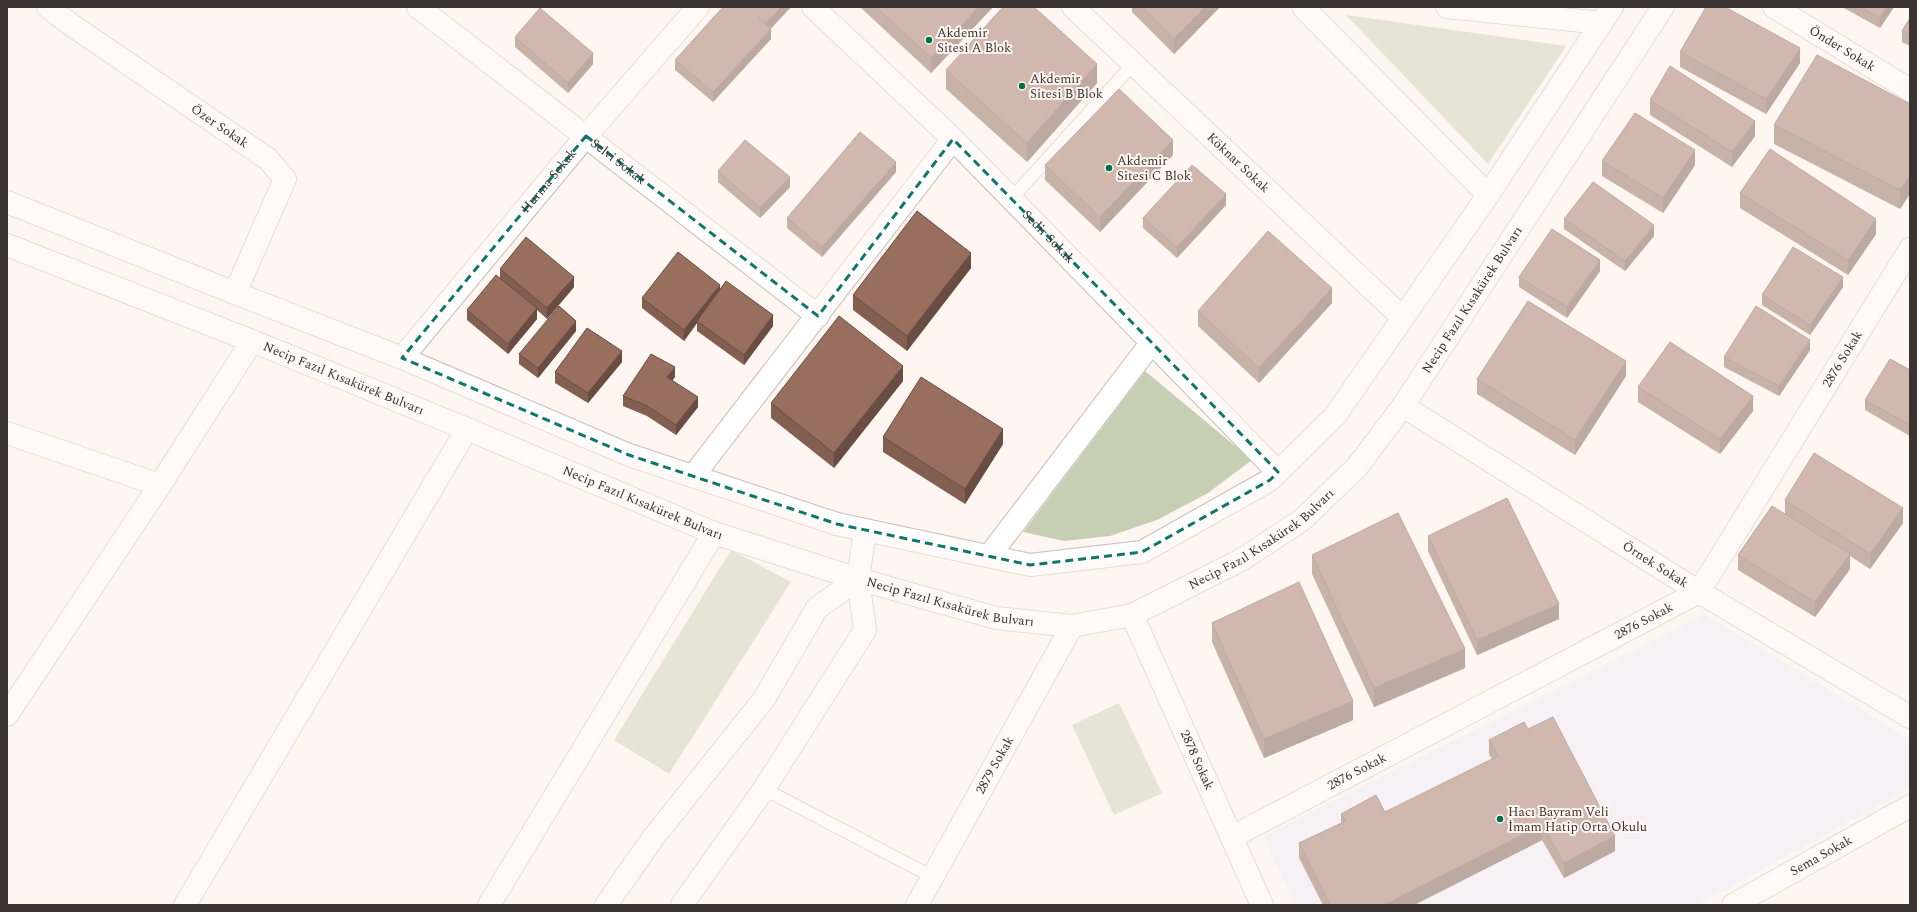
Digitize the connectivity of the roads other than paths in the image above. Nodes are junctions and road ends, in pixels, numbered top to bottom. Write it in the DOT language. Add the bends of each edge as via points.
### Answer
graph roads {
  1 [pos="48,7"];
  2 [pos="418,7"];
  3 [pos="698,7"];
  4 [pos="813,7"];
  5 [pos="1073,7"];
  6 [pos="1303,7"];
  7 [pos="1447,7"];
  8 [pos="1663,7"];
  9 [pos="1774,7"];
  10 [pos="1607,15"];
  11 [pos="1133,64"];
  12 [pos="1910,90"];
  13 [pos="586,136"];
  14 [pos="953,139"];
  15 [pos="1488,195"];
  16 [pos="1012,199"];
  17 [pos="7,202"];
  18 [pos="7,245"];
  19 [pos="1910,249"];
  20 [pos="235,293"];
  21 [pos="818,316"];
  22 [pos="1402,318"];
  23 [pos="252,341"];
  24 [pos="1152,342"];
  25 [pos="402,358"];
  26 [pos="1403,406"];
  27 [pos="467,429"];
  28 [pos="7,433"];
  29 [pos="1278,472"];
  30 [pos="693,476"];
  31 [pos="160,485"];
  32 [pos="865,530"];
  33 [pos="714,533"];
  34 [pos="989,556"];
  35 [pos="858,579"];
  36 [pos="1699,592"];
  37 [pos="1132,615"];
  38 [pos="1072,626"];
  39 [pos="7,714"];
  40 [pos="1910,717"];
  41 [pos="764,789"];
  42 [pos="1910,806"];
  43 [pos="1232,837"];
  44 [pos="933,878"];
  45 [pos="185,905"];
  46 [pos="489,905"];
  47 [pos="606,905"];
  48 [pos="682,905"];
  49 [pos="917,905"];
  50 [pos="1262,905"];
  51 [pos="1733,905"];
  1 -- 20 [label="street, Özer Sokak" via="268,159 285,179"];
  2 -- 13 [label="street, Selvi Sokak"];
  3 -- 13 [label="street, Hurma Sokak"];
  4 -- 14 [label="street, Sedir Sokak"];
  5 -- 11 [label="street, Köknar Sokak"];
  6 -- 15 [label="street"];
  7 -- 10 [label="street"];
  8 -- 26 [label="street, Necip Fazıl Kısakürek Bulvarı"];
  9 -- 12 [label="street, Önder Sokak"];
  10 -- 15 [label="street"];
  11 -- 16 [label="lane"];
  11 -- 22 [label="street, Köknar Sokak"];
  13 -- 21 [label="street, Selvi Sokak"];
  13 -- 25 [label="street, Hurma Sokak"];
  14 -- 16 [label="street, Sedir Sokak"];
  14 -- 21 [label="street"];
  15 -- 22 [label="street"];
  16 -- 24 [label="street, Sedir Sokak"];
  17 -- 20 [label="street"];
  18 -- 23 [label="street, Necip Fazıl Kısakürek Bulvarı"];
  19 -- 36 [label="street, 2876 Sokak"];
  20 -- 25 [label="street"];
  21 -- 30 [label="street"];
  22 -- 29 [label="street" via="1336,416"];
  23 -- 27 [label="street, Necip Fazıl Kısakürek Bulvarı"];
  23 -- 31 [label="street"];
  24 -- 29 [label="street, Sedir Sokak"];
  24 -- 34 [label="street"];
  25 -- 30 [label="street" via="629,455"];
  26 -- 36 [label="street, Örnek Sokak"];
  26 -- 37 [label="street, Necip Fazıl Kısakürek Bulvarı" via="1357,467 1302,520 1241,560"];
  27 -- 33 [label="street, Necip Fazıl Kısakürek Bulvarı"];
  27 -- 45 [label="street"];
  28 -- 31 [label="street"];
  29 -- 34 [label="street" via="1270,480 1142,552 1030,565"];
  30 -- 32 [label="street" via="837,524"];
  31 -- 39 [label="street"];
  32 -- 34 [label="street"];
  32 -- 35 [label="street"];
  33 -- 35 [label="street, Necip Fazıl Kısakürek Bulvarı"];
  33 -- 46 [label="street"];
  35 -- 38 [label="street, Necip Fazıl Kısakürek Bulvarı" via="996,618"];
  35 -- 41 [label="street" via="864,630"];
  35 -- 47 [label="street" via="817,608 764,699 653,838"];
  36 -- 40 [label="street, Örnek Sokak"];
  36 -- 43 [label="street, 2876 Sokak"];
  37 -- 38 [label="street, Necip Fazıl Kısakürek Bulvarı"];
  37 -- 43 [label="street, 2878 Sokak"];
  38 -- 44 [label="street, 2879 Sokak"];
  41 -- 44 [label="lane"];
  41 -- 48 [label="street"];
  42 -- 51 [label="street, Sema Sokak"];
  43 -- 50 [label="street, 2878 Sokak"];
  44 -- 49 [label="street, 2879 Sokak"];
}
